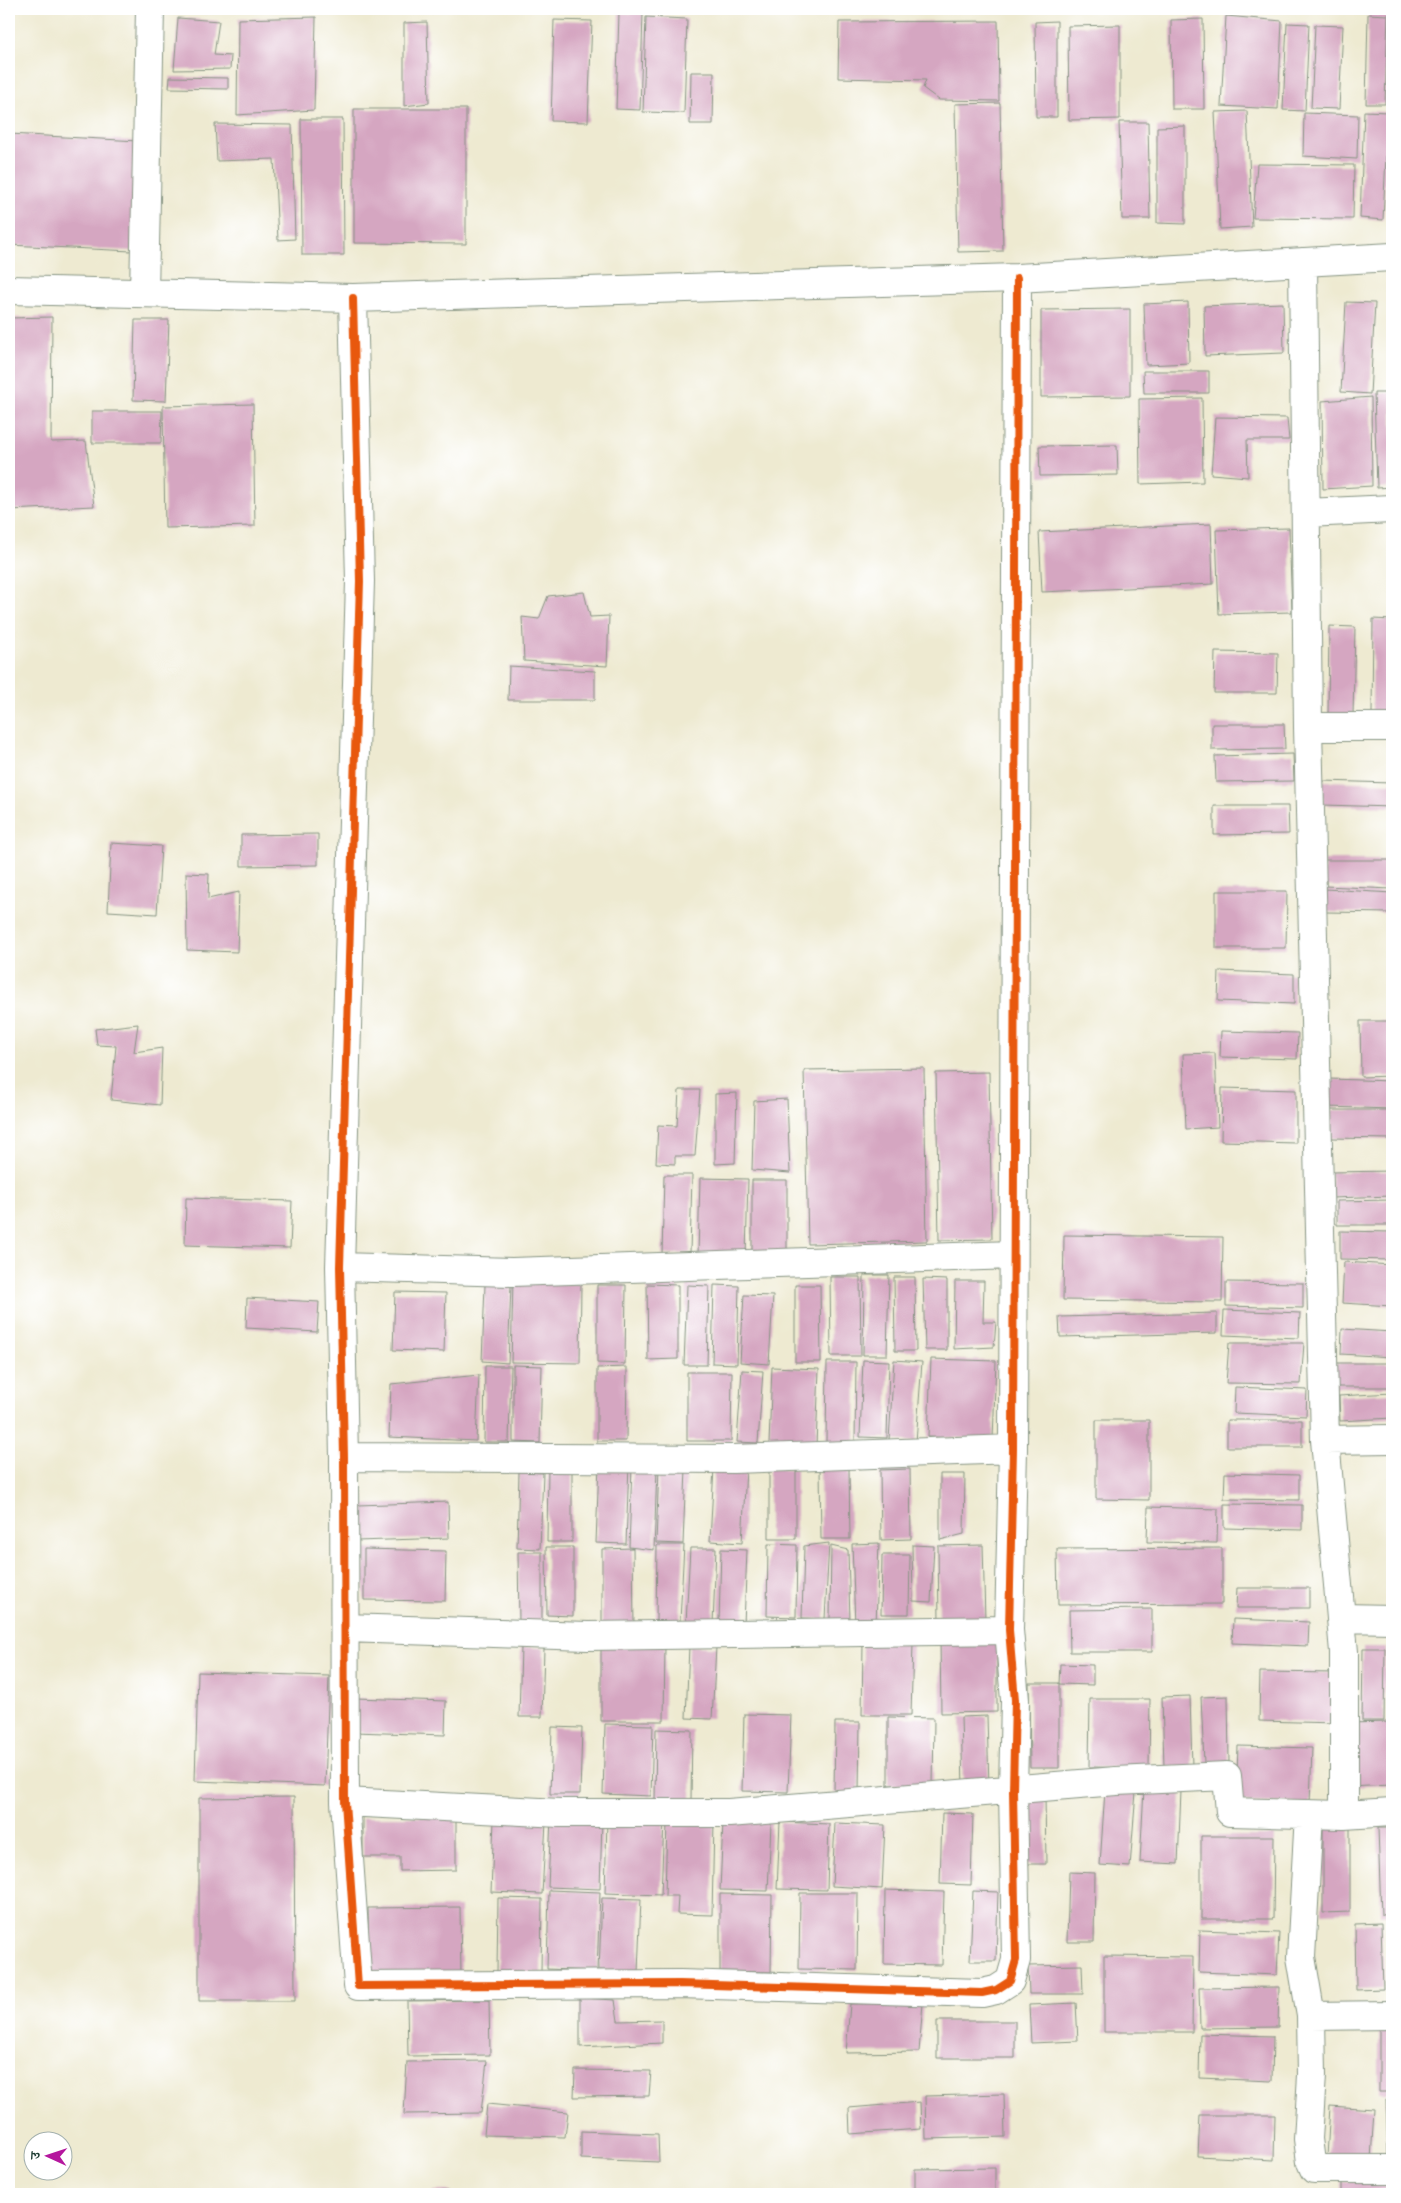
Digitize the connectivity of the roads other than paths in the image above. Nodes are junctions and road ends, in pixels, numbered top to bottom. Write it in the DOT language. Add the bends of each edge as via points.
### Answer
graph roads {
  1 [pos="150,9"];
  2 [pos="1392,257"];
  3 [pos="1303,262"];
  4 [pos="1017,278"];
  5 [pos="9,290"];
  6 [pos="144,293"];
  7 [pos="353,298"];
  8 [pos="1392,509"];
  9 [pos="1306,513"];
  10 [pos="1308,727"];
  11 [pos="1392,728"];
  12 [pos="1013,1255"];
  13 [pos="340,1266"];
  14 [pos="1392,1439"];
  15 [pos="1326,1440"];
  16 [pos="1013,1448"];
  17 [pos="344,1457"];
  18 [pos="1342,1618"];
  19 [pos="1392,1619"];
  20 [pos="345,1628"];
  21 [pos="1008,1630"];
  22 [pos="1013,1790"];
  23 [pos="345,1802"];
  24 [pos="1392,1812"];
  25 [pos="1308,1814"];
  26 [pos="1344,1815"];
  27 [pos="1392,2015"];
  28 [pos="1311,2016"];
  29 [pos="1392,2169"];
  1 -- 6 [label="street"];
  2 -- 3 [label="street"];
  3 -- 4 [label="street"];
  3 -- 9 [label="street"];
  4 -- 7 [label="street"];
  4 -- 12 [label="street"];
  5 -- 6 [label="street"];
  6 -- 7 [label="street"];
  7 -- 13 [label="street" via="360,581"];
  8 -- 9 [label="street"];
  9 -- 10 [label="street"];
  10 -- 11 [label="street"];
  10 -- 15 [label="street"];
  12 -- 13 [label="street" via="512,1272"];
  12 -- 16 [label="street"];
  13 -- 17 [label="street"];
  14 -- 15 [label="street"];
  15 -- 18 [label="street"];
  16 -- 17 [label="street" via="733,1459"];
  16 -- 21 [label="street"];
  17 -- 20 [label="street"];
  18 -- 19 [label="street"];
  18 -- 26 [label="street"];
  20 -- 21 [label="street" via="588,1636"];
  20 -- 23 [label="street"];
  21 -- 22 [label="street" via="1015,1700"];
  22 -- 23 [label="street" via="729,1812 560,1812"];
  22 -- 23 [label="street" via="1016,1960 1010,1981 996,1990 982,1993 680,1984 358,1986"];
  22 -- 25 [label="street" via="1227,1776 1230,1812"];
  24 -- 26 [label="street"];
  25 -- 26 [label="street"];
  25 -- 28 [label="street" via="1301,1957"];
  27 -- 28 [label="street"];
  28 -- 29 [label="street" via="1308,2139 1314,2169"];
}
